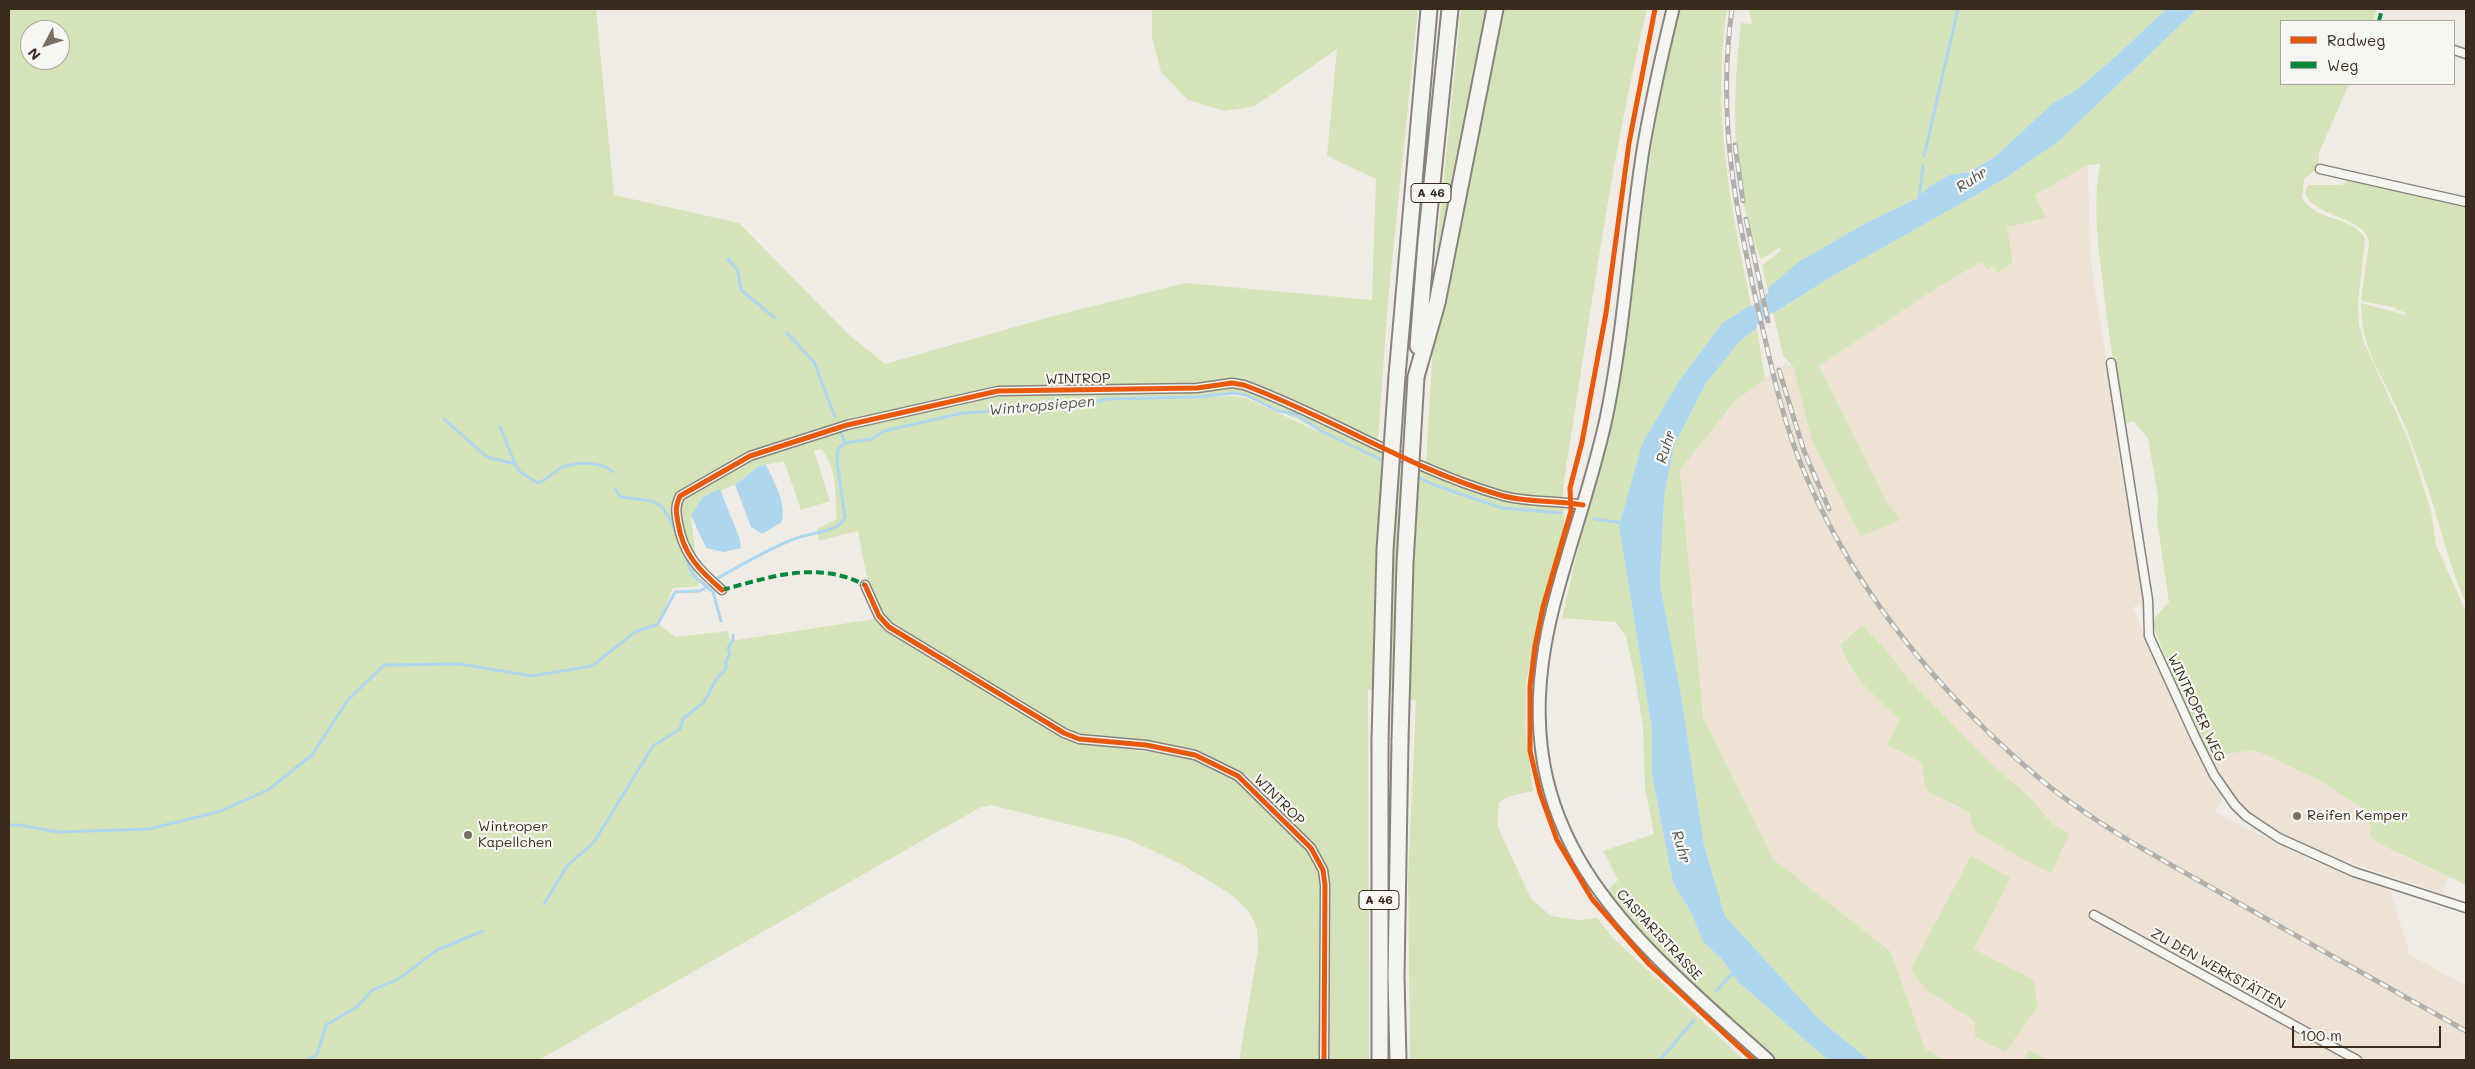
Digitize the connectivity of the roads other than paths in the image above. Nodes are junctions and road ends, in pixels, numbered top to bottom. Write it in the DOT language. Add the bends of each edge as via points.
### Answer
graph roads {
  1 [pos="1429,9"];
  2 [pos="1450,9"];
  3 [pos="1494,9"];
  4 [pos="1673,9"];
  5 [pos="2320,169"];
  6 [pos="2466,202"];
  7 [pos="2111,363"];
  8 [pos="1416,377"];
  9 [pos="1583,505"];
  10 [pos="865,585"];
  11 [pos="722,590"];
  12 [pos="2466,908"];
  13 [pos="2094,915"];
  14 [pos="1324,1060"];
  15 [pos="1380,1060"];
  16 [pos="1398,1060"];
  17 [pos="1768,1060"];
  18 [pos="2357,1060"];
  1 -- 15 [label="highway, A 46, bridge" via="1384,550 1380,740"];
  2 -- 8 [label="highway, A 46"];
  3 -- 8 [label="highway" via="1437,303"];
  4 -- 9 [label="main road, CASPARISTRASSE" via="1644,145 1607,410"];
  5 -- 6 [label="street"];
  7 -- 12 [label="street, WINTROPER WEG" via="2148,600 2150,636 2214,775 2246,816 2279,838 2354,872"];
  8 -- 16 [label="highway, A 46, bridge" via="1405,563 1400,740 1396,976"];
  9 -- 11 [label="street, WINTROP" via="1503,496 1464,484 1244,384 1197,388 998,391 847,425 750,456 680,496 675,506 686,552 696,567"];
  9 -- 17 [label="main road, CASPARISTRASSE" via="1552,609 1544,652 1538,714 1545,775 1564,831 1595,886 1614,912 1706,1005"];
  10 -- 14 [label="street, WINTROP" via="879,616 889,627 1064,732 1079,739 1146,745 1206,759 1247,782 1311,848 1323,870 1325,885"];
  13 -- 18 [label="street, ZU DEN WERKSTÄTTEN"];
}
